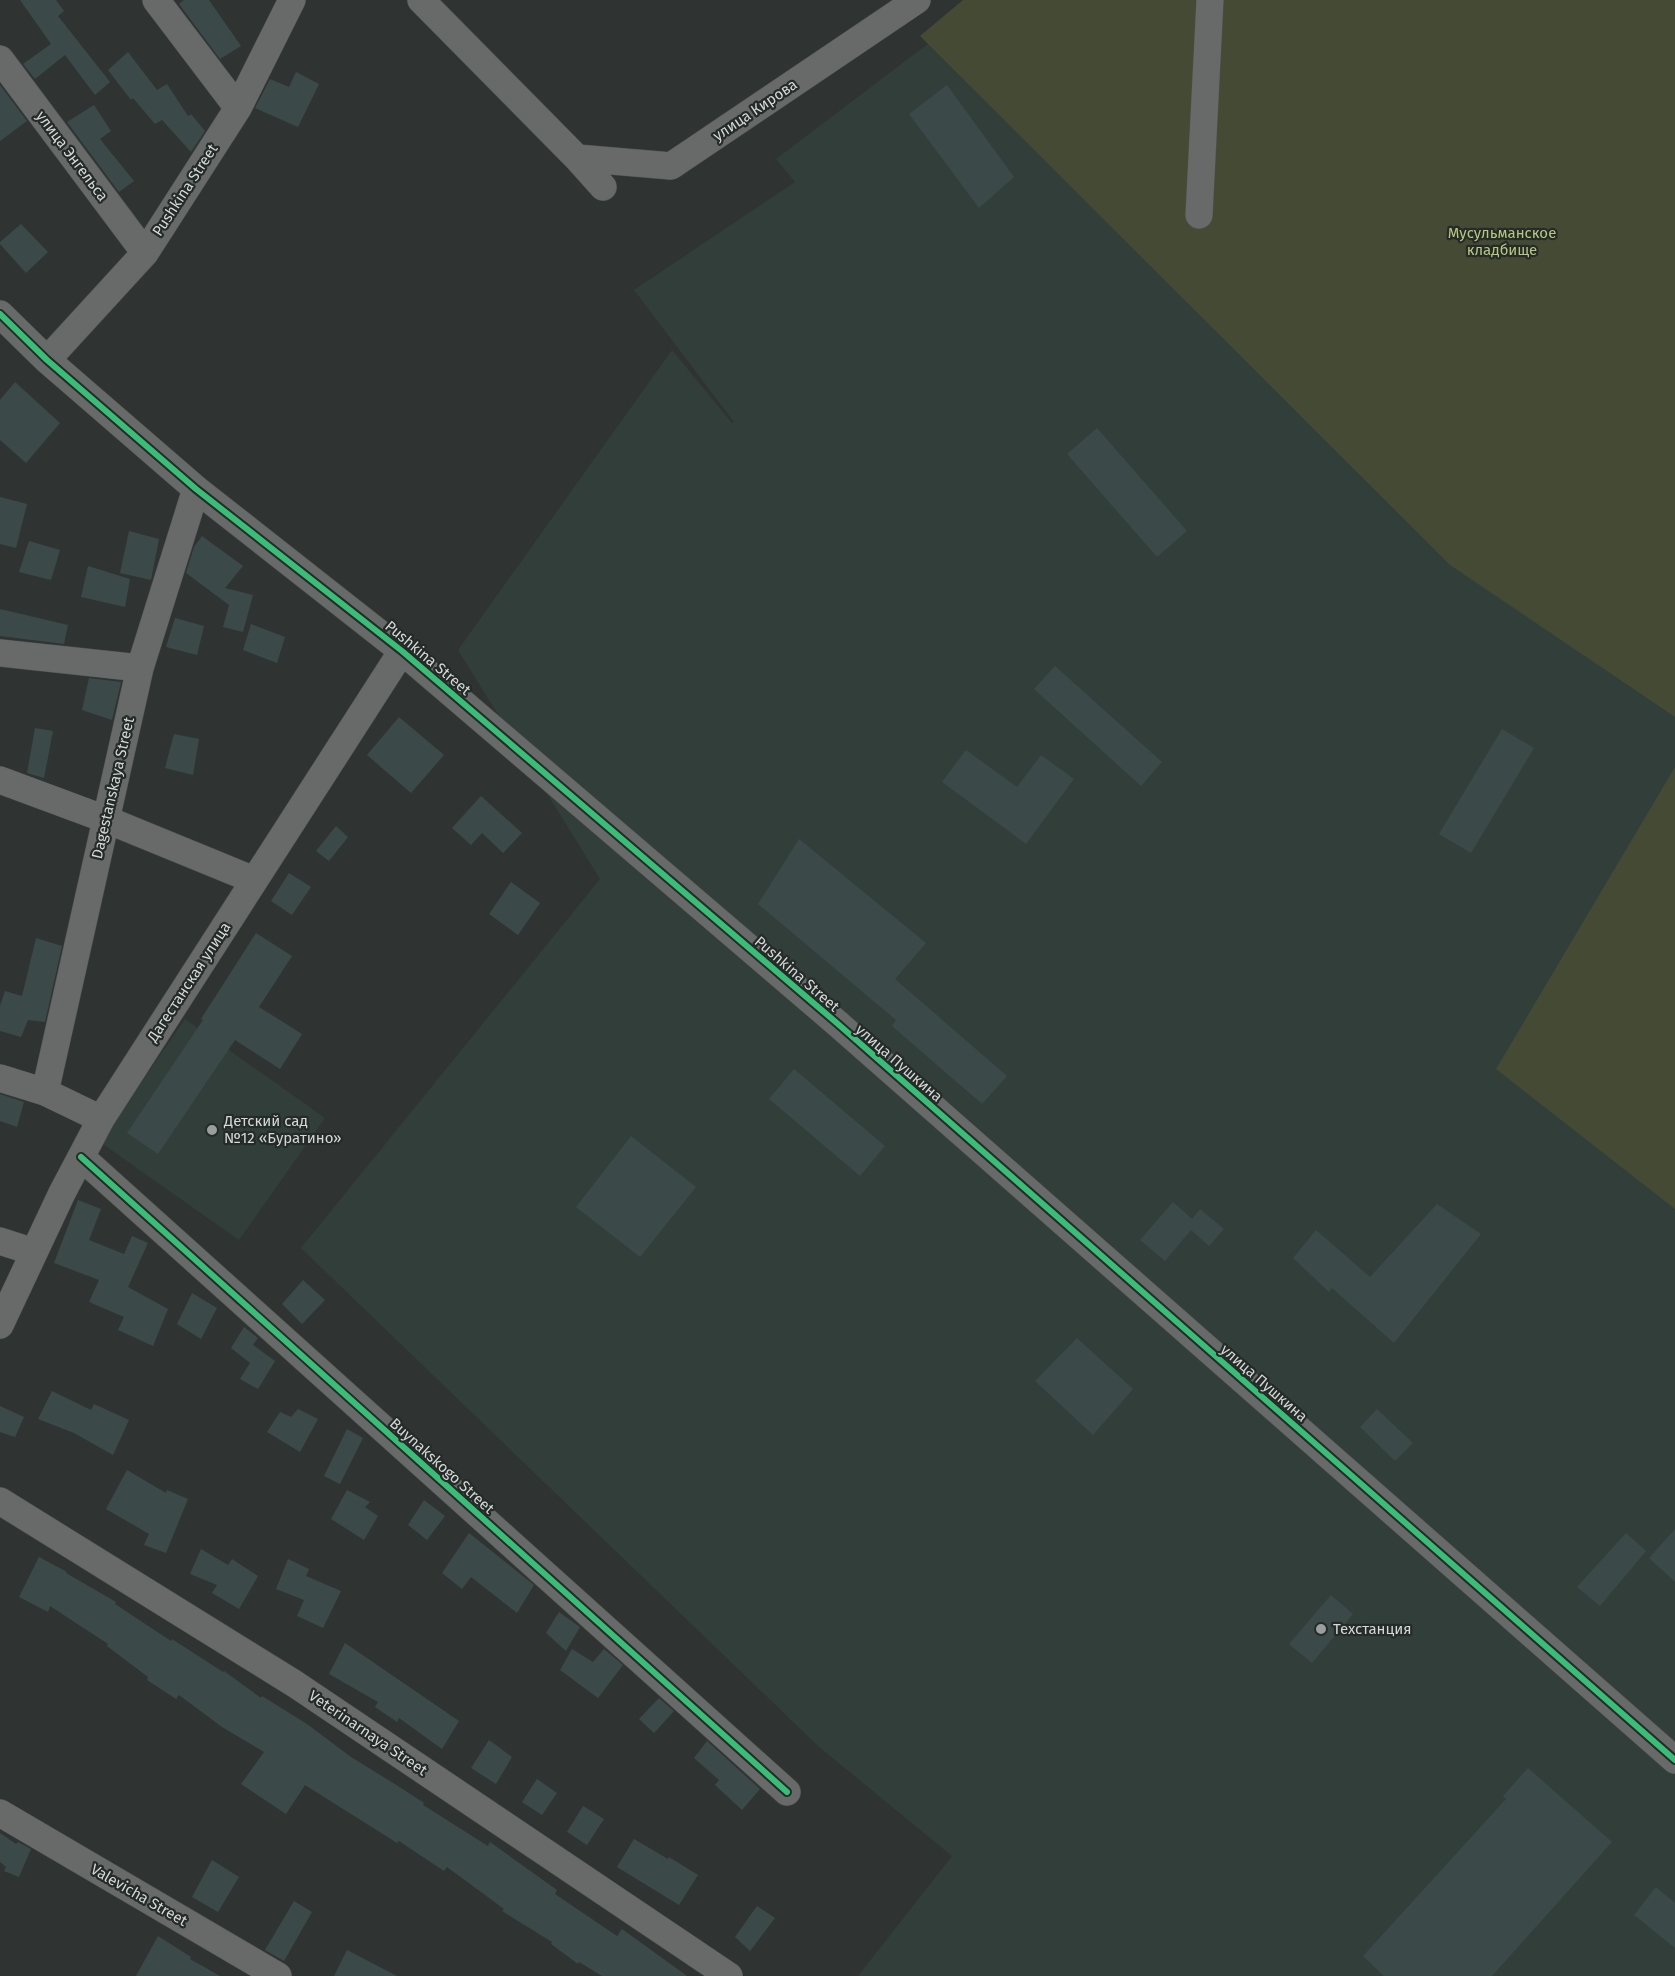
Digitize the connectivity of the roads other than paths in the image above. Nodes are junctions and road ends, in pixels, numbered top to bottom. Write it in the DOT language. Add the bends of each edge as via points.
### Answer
graph roads {
  1 [pos="156,0"];
  2 [pos="421,0"];
  3 [pos="917,0"];
  4 [pos="1210,0"];
  5 [pos="290,1"];
  6 [pos="0,59"];
  7 [pos="238,108"];
  8 [pos="577,158"];
  9 [pos="603,187"];
  10 [pos="1199,215"];
  11 [pos="145,253"];
  12 [pos="0,314"];
  13 [pos="47,360"];
  14 [pos="196,489"];
  15 [pos="402,651"];
  16 [pos="0,653"];
  17 [pos="140,668"];
  18 [pos="0,780"];
  19 [pos="105,819"];
  20 [pos="254,879"];
  21 [pos="0,1078"];
  22 [pos="45,1092"];
  23 [pos="101,1119"];
  24 [pos="81,1157"];
  25 [pos="0,1241"];
  26 [pos="34,1252"];
  27 [pos="0,1325"];
  28 [pos="0,1501"];
  29 [pos="1675,1761"];
  30 [pos="787,1792"];
  31 [pos="0,1813"];
  32 [pos="278,1976"];
  33 [pos="729,1976"];
  1 -- 7 [label="street"];
  2 -- 8 [label="street"];
  3 -- 8 [label="street, улица Кирова" via="671,166"];
  4 -- 10 [label="street"];
  5 -- 7 [label="street, Pushkina Street"];
  6 -- 11 [label="street, улица Энгельса"];
  7 -- 11 [label="street, Pushkina Street"];
  8 -- 9 [label="street"];
  11 -- 13 [label="street, Pushkina Street"];
  12 -- 13 [label="street, Pushkina Street"];
  13 -- 14 [label="street, Pushkina Street"];
  14 -- 15 [label="street, Pushkina Street"];
  14 -- 17 [label="street, Dagestanskaya Street"];
  15 -- 20 [label="street, Дагестанская улица"];
  15 -- 29 [label="street, Pushkina Street" via="837,1024"];
  16 -- 17 [label="street"];
  17 -- 19 [label="street, Dagestanskaya Street"];
  18 -- 19 [label="street"];
  19 -- 20 [label="street"];
  19 -- 22 [label="street, Dagestanskaya Street"];
  20 -- 23 [label="street, Дагестанская улица"];
  21 -- 22 [label="street"];
  22 -- 23 [label="street"];
  23 -- 24 [label="street, Дагестанская улица"];
  24 -- 26 [label="street, Дагестанская улица"];
  24 -- 30 [label="street, Buynakskogo Street"];
  25 -- 26 [label="street"];
  26 -- 27 [label="street, Дагестанская улица"];
  28 -- 33 [label="street, Veterinarnaya Street" via="295,1684"];
  31 -- 32 [label="street, Valevicha Street"];
}
